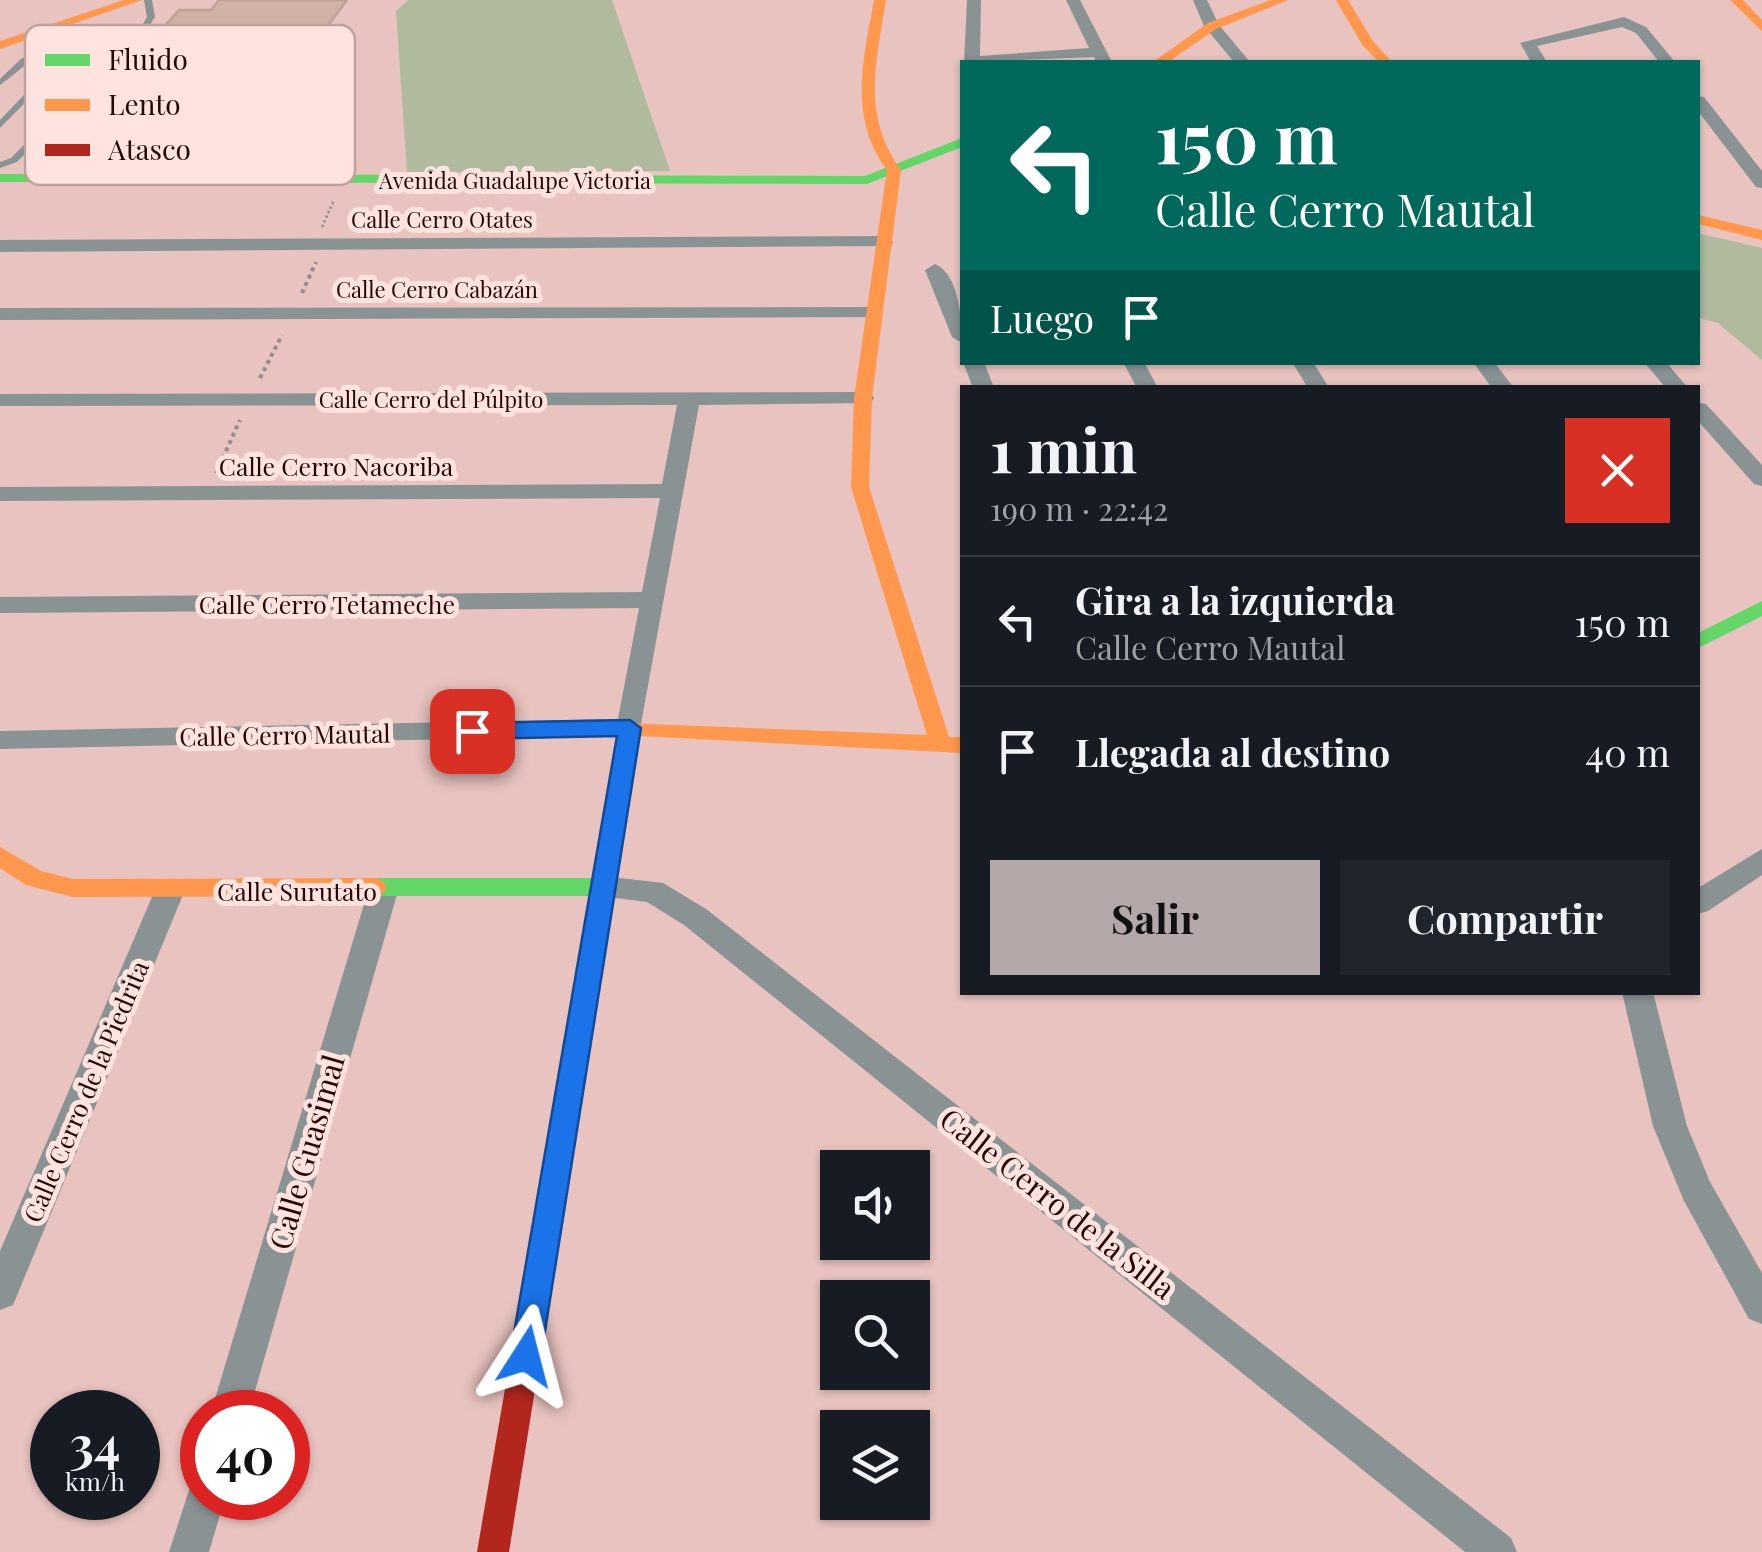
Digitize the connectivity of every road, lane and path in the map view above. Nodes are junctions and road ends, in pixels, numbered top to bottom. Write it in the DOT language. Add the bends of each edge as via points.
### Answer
graph roads {
  1 [pos="880,0"];
  2 [pos="974,0"];
  3 [pos="1073,0"];
  4 [pos="1200,0"];
  5 [pos="1282,0"];
  6 [pos="1342,0"];
  7 [pos="1736,0"];
  8 [pos="132,1"];
  9 [pos="60,25"];
  10 [pos="146,25"];
  11 [pos="1212,26"];
  12 [pos="1762,27"];
  13 [pos="25,37"];
  14 [pos="0,45"];
  15 [pos="1100,57"];
  16 [pos="25,60"];
  17 [pos="972,60"];
  18 [pos="1023,60"];
  19 [pos="1163,60"];
  20 [pos="1240,60"];
  21 [pos="1384,60"];
  22 [pos="1538,60"];
  23 [pos="1665,60"];
  24 [pos="0,83"];
  25 [pos="25,101"];
  26 [pos="1700,104"];
  27 [pos="0,125"];
  28 [pos="960,143"];
  29 [pos="25,149"];
  30 [pos="0,165"];
  31 [pos="894,170"];
  32 [pos="0,178"];
  33 [pos="25,178"];
  34 [pos="355,179"];
  35 [pos="1762,183"];
  36 [pos="1700,220"];
  37 [pos="1762,235"];
  38 [pos="884,242"];
  39 [pos="0,246"];
  40 [pos="934,270"];
  41 [pos="0,314"];
  42 [pos="874,314"];
  43 [pos="960,332"];
  44 [pos="1485,365"];
  45 [pos="1657,365"];
  46 [pos="1502,385"];
  47 [pos="1675,385"];
  48 [pos="689,398"];
  49 [pos="863,398"];
  50 [pos="0,400"];
  51 [pos="1700,411"];
  52 [pos="1762,478"];
  53 [pos="672,491"];
  54 [pos="0,494"];
  55 [pos="653,600"];
  56 [pos="0,606"];
  57 [pos="1762,608"];
  58 [pos="1702,632"];
  59 [pos="630,728"];
  60 [pos="0,740"];
  61 [pos="951,744"];
  62 [pos="0,856"];
  63 [pos="1762,860"];
  64 [pos="603,887"];
  65 [pos="170,890"];
  66 [pos="383,891"];
  67 [pos="1700,902"];
  68 [pos="1638,995"];
  69 [pos="0,1293"];
  70 [pos="1762,1306"];
  71 [pos="236,1390"];
  72 [pos="198,1520"];
  73 [pos="189,1552"];
  74 [pos="494,1552"];
  75 [pos="1497,1552"];
  1 -- 31 [label="street" via="868,111 878,159"];
  2 -- 17 [label="street"];
  3 -- 15 [label="street"];
  4 -- 11 [label="street"];
  5 -- 11 [label="street"];
  6 -- 21 [label="street"];
  7 -- 12 [label="street"];
  8 -- 9 [label="street"];
  8 -- 10 [label="lane" via="151,17"];
  11 -- 19 [label="street"];
  11 -- 20 [label="street"];
  13 -- 14 [label="street"];
  15 -- 18 [label="street"];
  16 -- 24 [label="lane"];
  22 -- 23 [label="street" via="1528,42 1614,21 1641,30"];
  25 -- 27 [label="lane"];
  26 -- 35 [label="street"];
  28 -- 31 [label="street, Avenida Guadalupe Victoria"];
  29 -- 30 [label="lane"];
  31 -- 34 [label="street, Avenida Guadalupe Victoria" via="867,180"];
  31 -- 38 [label="street"];
  32 -- 33 [label="street, Avenida Guadalupe Victoria"];
  36 -- 37 [label="street"];
  38 -- 39 [label="street, Calle Cerro Otates"];
  38 -- 42 [label="street"];
  40 -- 43 [label="street"];
  41 -- 42 [label="street, Calle Cerro Cabazán"];
  42 -- 49 [label="street"];
  44 -- 46 [label="street"];
  45 -- 47 [label="street"];
  48 -- 49 [label="street, Calle Cerro del Púlpito"];
  48 -- 50 [label="street, Calle Cerro del Púlpito"];
  48 -- 53 [label="street"];
  49 -- 61 [label="street" via="860,487"];
  51 -- 52 [label="street"];
  53 -- 54 [label="street, Calle Cerro Nacoriba"];
  53 -- 55 [label="street"];
  55 -- 56 [label="street, Calle Cerro Tetameche"];
  55 -- 59 [label="street"];
  57 -- 58 [label="street"];
  59 -- 60 [label="street, Calle Cerro Mautal"];
  59 -- 61 [label="street"];
  59 -- 64 [label="street"];
  62 -- 65 [label="street, Calle Surutato" via="46,886"];
  63 -- 67 [label="street"];
  64 -- 66 [label="street, Calle Surutato"];
  64 -- 74 [label="street"];
  64 -- 75 [label="street, Calle Cerro de la Silla" via="653,892 695,917"];
  65 -- 66 [label="street, Calle Surutato"];
  65 -- 69 [label="street, Calle Cerro de la Piedrita"];
  66 -- 71 [label="street, Calle Guasimal"];
  68 -- 70 [label="street" via="1670,1126 1696,1190"];
  72 -- 73 [label="street"];
}
